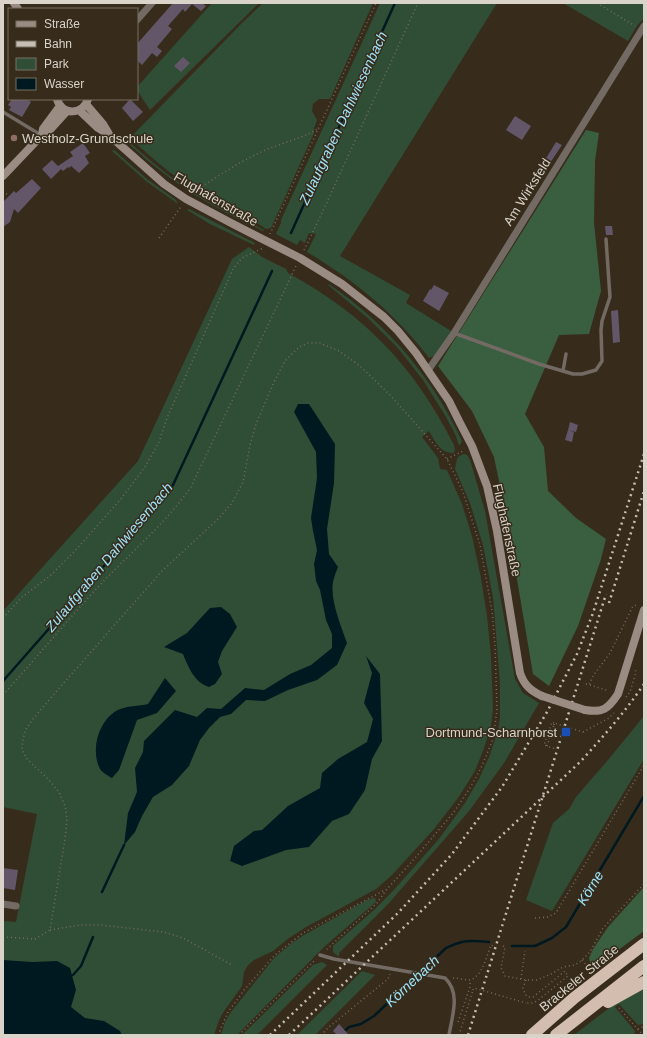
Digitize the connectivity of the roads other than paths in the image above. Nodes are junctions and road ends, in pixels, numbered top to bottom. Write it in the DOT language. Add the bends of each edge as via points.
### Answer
graph roads {
  1 [pos="152,3"];
  2 [pos="138,19"];
  3 [pos="643,28"];
  4 [pos="87,101"];
  5 [pos="58,102"];
  6 [pos="79,110"];
  7 [pos="67,111"];
  8 [pos="3,112"];
  9 [pos="109,134"];
  10 [pos="42,135"];
  11 [pos="3,176"];
  12 [pos="606,239"];
  13 [pos="454,333"];
  14 [pos="566,354"];
  15 [pos="428,369"];
  16 [pos="563,371"];
  17 [pos="641,607"];
  18 [pos="3,904"];
  19 [pos="16,906"];
  20 [pos="644,944"];
  21 [pos="320,955"];
  22 [pos="644,966"];
  23 [pos="644,982"];
  24 [pos="560,1032"];
  25 [pos="449,1035"];
  26 [pos="532,1035"];
  1 -- 2 [label="street"];
  3 -- 13 [label="street, Am Wirksfeld"];
  4 -- 6 [label="main road, Flughafenstraße"];
  4 -- 9 [label="main road, Flughafenstraße"];
  5 -- 7 [label="main road"];
  5 -- 10 [label="main road"];
  6 -- 7 [label="main road"];
  6 -- 9 [label="main road, Flughafenstraße" via="98,128"];
  7 -- 10 [label="main road" via="47,133"];
  8 -- 10 [label="lane"];
  9 -- 15 [label="main road, Flughafenstraße" via="164,184 186,199 300,258 368,303 398,331"];
  10 -- 11 [label="main road"];
  12 -- 16 [label="lane" via="610,297 602,321 602,361 596,370 582,374"];
  13 -- 15 [label="street, Am Wirksfeld"];
  13 -- 16 [label="lane"];
  14 -- 16 [label="lane"];
  15 -- 17 [label="main road, Flughafenstraße, bridge" via="449,401 472,446 487,486 497,531 520,673 527,687 542,696 585,710 604,710 612,704 618,694"];
  18 -- 19 [label="street"];
  20 -- 26 [label="highway, Brackeler Straße" via="574,998"];
  21 -- 25 [label="lane" via="445,978 451,983 454,993"];
  22 -- 24 [label="highway"];
  23 -- 24 [label="highway"];
}
